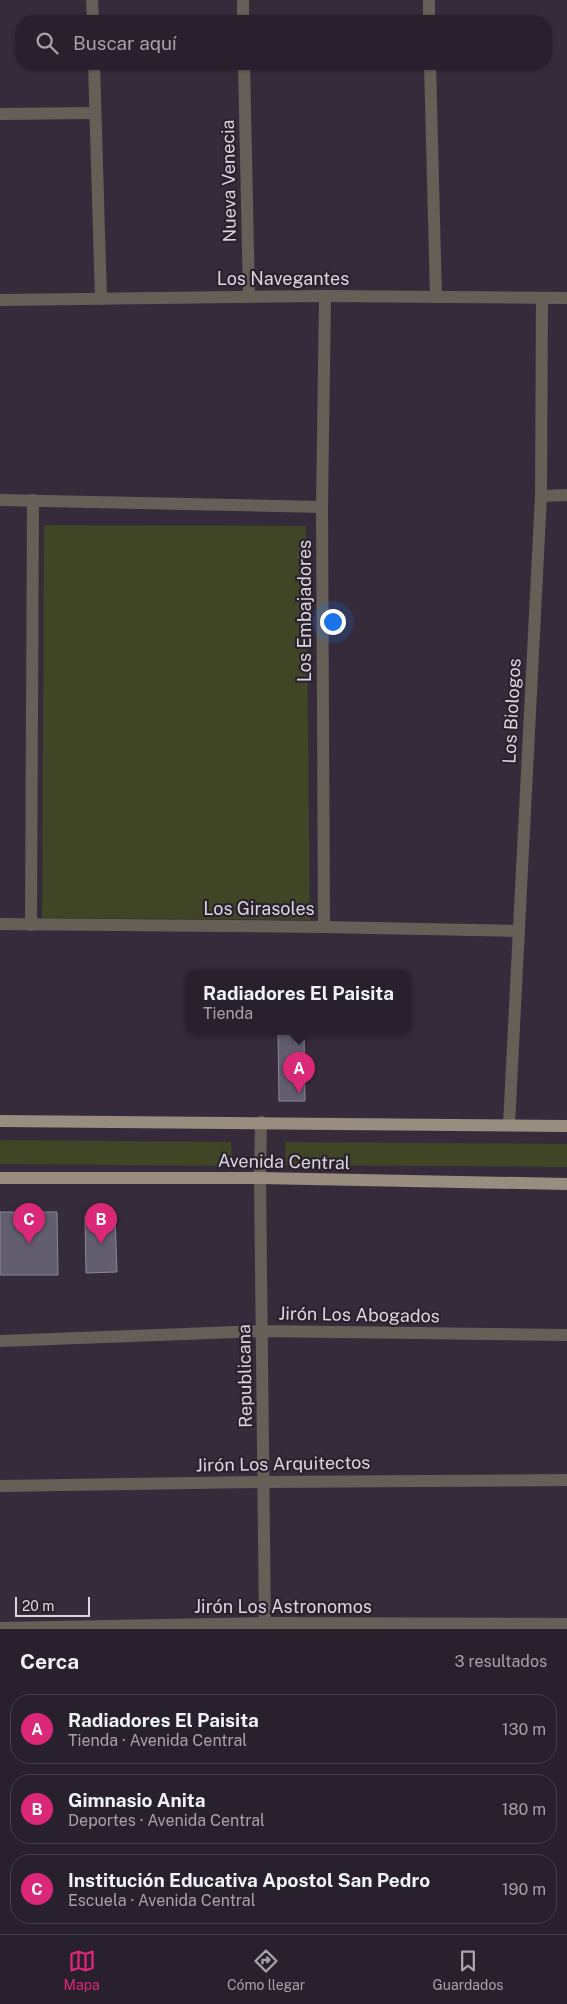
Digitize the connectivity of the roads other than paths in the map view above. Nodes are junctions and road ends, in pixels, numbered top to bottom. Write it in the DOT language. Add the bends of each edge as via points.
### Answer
graph roads {
  1 [pos="92,0"];
  2 [pos="243,0"];
  3 [pos="429,0"];
  4 [pos="93,15"];
  5 [pos="244,15"];
  6 [pos="429,15"];
  7 [pos="94,70"];
  8 [pos="244,70"];
  9 [pos="430,70"];
  10 [pos="95,113"];
  11 [pos="0,114"];
  12 [pos="325,296"];
  13 [pos="249,297"];
  14 [pos="436,297"];
  15 [pos="542,298"];
  16 [pos="567,298"];
  17 [pos="101,299"];
  18 [pos="0,300"];
  19 [pos="567,495"];
  20 [pos="541,496"];
  21 [pos="0,500"];
  22 [pos="33,500"];
  23 [pos="322,507"];
  24 [pos="0,924"];
  25 [pos="31,924"];
  26 [pos="324,927"];
  27 [pos="518,931"];
  28 [pos="0,1121"];
  29 [pos="260,1122"];
  30 [pos="509,1125"];
  31 [pos="567,1126"];
  32 [pos="0,1178"];
  33 [pos="260,1178"];
  34 [pos="567,1184"];
  35 [pos="262,1331"];
  36 [pos="567,1335"];
  37 [pos="0,1340"];
  38 [pos="567,1480"];
  39 [pos="264,1482"];
  40 [pos="0,1486"];
  41 [pos="567,1624"];
  42 [pos="265,1626"];
  43 [pos="0,1628"];
  1 -- 4 [label="street"];
  2 -- 5 [label="street"];
  3 -- 6 [label="street"];
  7 -- 10 [label="street"];
  8 -- 13 [label="street, Nueva Venecia"];
  9 -- 14 [label="street"];
  10 -- 11 [label="street"];
  10 -- 17 [label="street"];
  12 -- 13 [label="street, Los Navegantes"];
  12 -- 14 [label="street, Los Navegantes"];
  12 -- 23 [label="street, Los Embajadores"];
  13 -- 17 [label="street, Los Navegantes"];
  14 -- 15 [label="street, Los Navegantes"];
  15 -- 16 [label="street, Los Navegantes"];
  15 -- 20 [label="street, Los Biologos"];
  17 -- 18 [label="street, Los Navegantes"];
  19 -- 20 [label="street"];
  20 -- 27 [label="street, Los Biologos"];
  21 -- 22 [label="street"];
  22 -- 23 [label="street"];
  22 -- 25 [label="street"];
  23 -- 26 [label="street, Los Embajadores"];
  24 -- 25 [label="street, Los Girasoles"];
  25 -- 26 [label="street, Los Girasoles"];
  26 -- 27 [label="street, Los Girasoles"];
  27 -- 30 [label="street, Los Biologos"];
  28 -- 29 [label="main road"];
  29 -- 30 [label="main road"];
  29 -- 33 [label="street, Republicana"];
  30 -- 31 [label="main road"];
  32 -- 33 [label="main road, Avenida Central"];
  33 -- 34 [label="main road, Avenida Central"];
  33 -- 35 [label="street, Republicana"];
  35 -- 36 [label="street, Jirón Los Abogados"];
  35 -- 37 [label="street, Jirón Los Abogados"];
  35 -- 39 [label="street, Republicana"];
  38 -- 39 [label="street, Jirón Los Arquitectos"];
  39 -- 40 [label="street, Jirón Los Arquitectos"];
  39 -- 42 [label="street, Republicana"];
  41 -- 42 [label="street, Jirón Los Astronomos"];
  42 -- 43 [label="street, Jirón Los Astronomos"];
}
